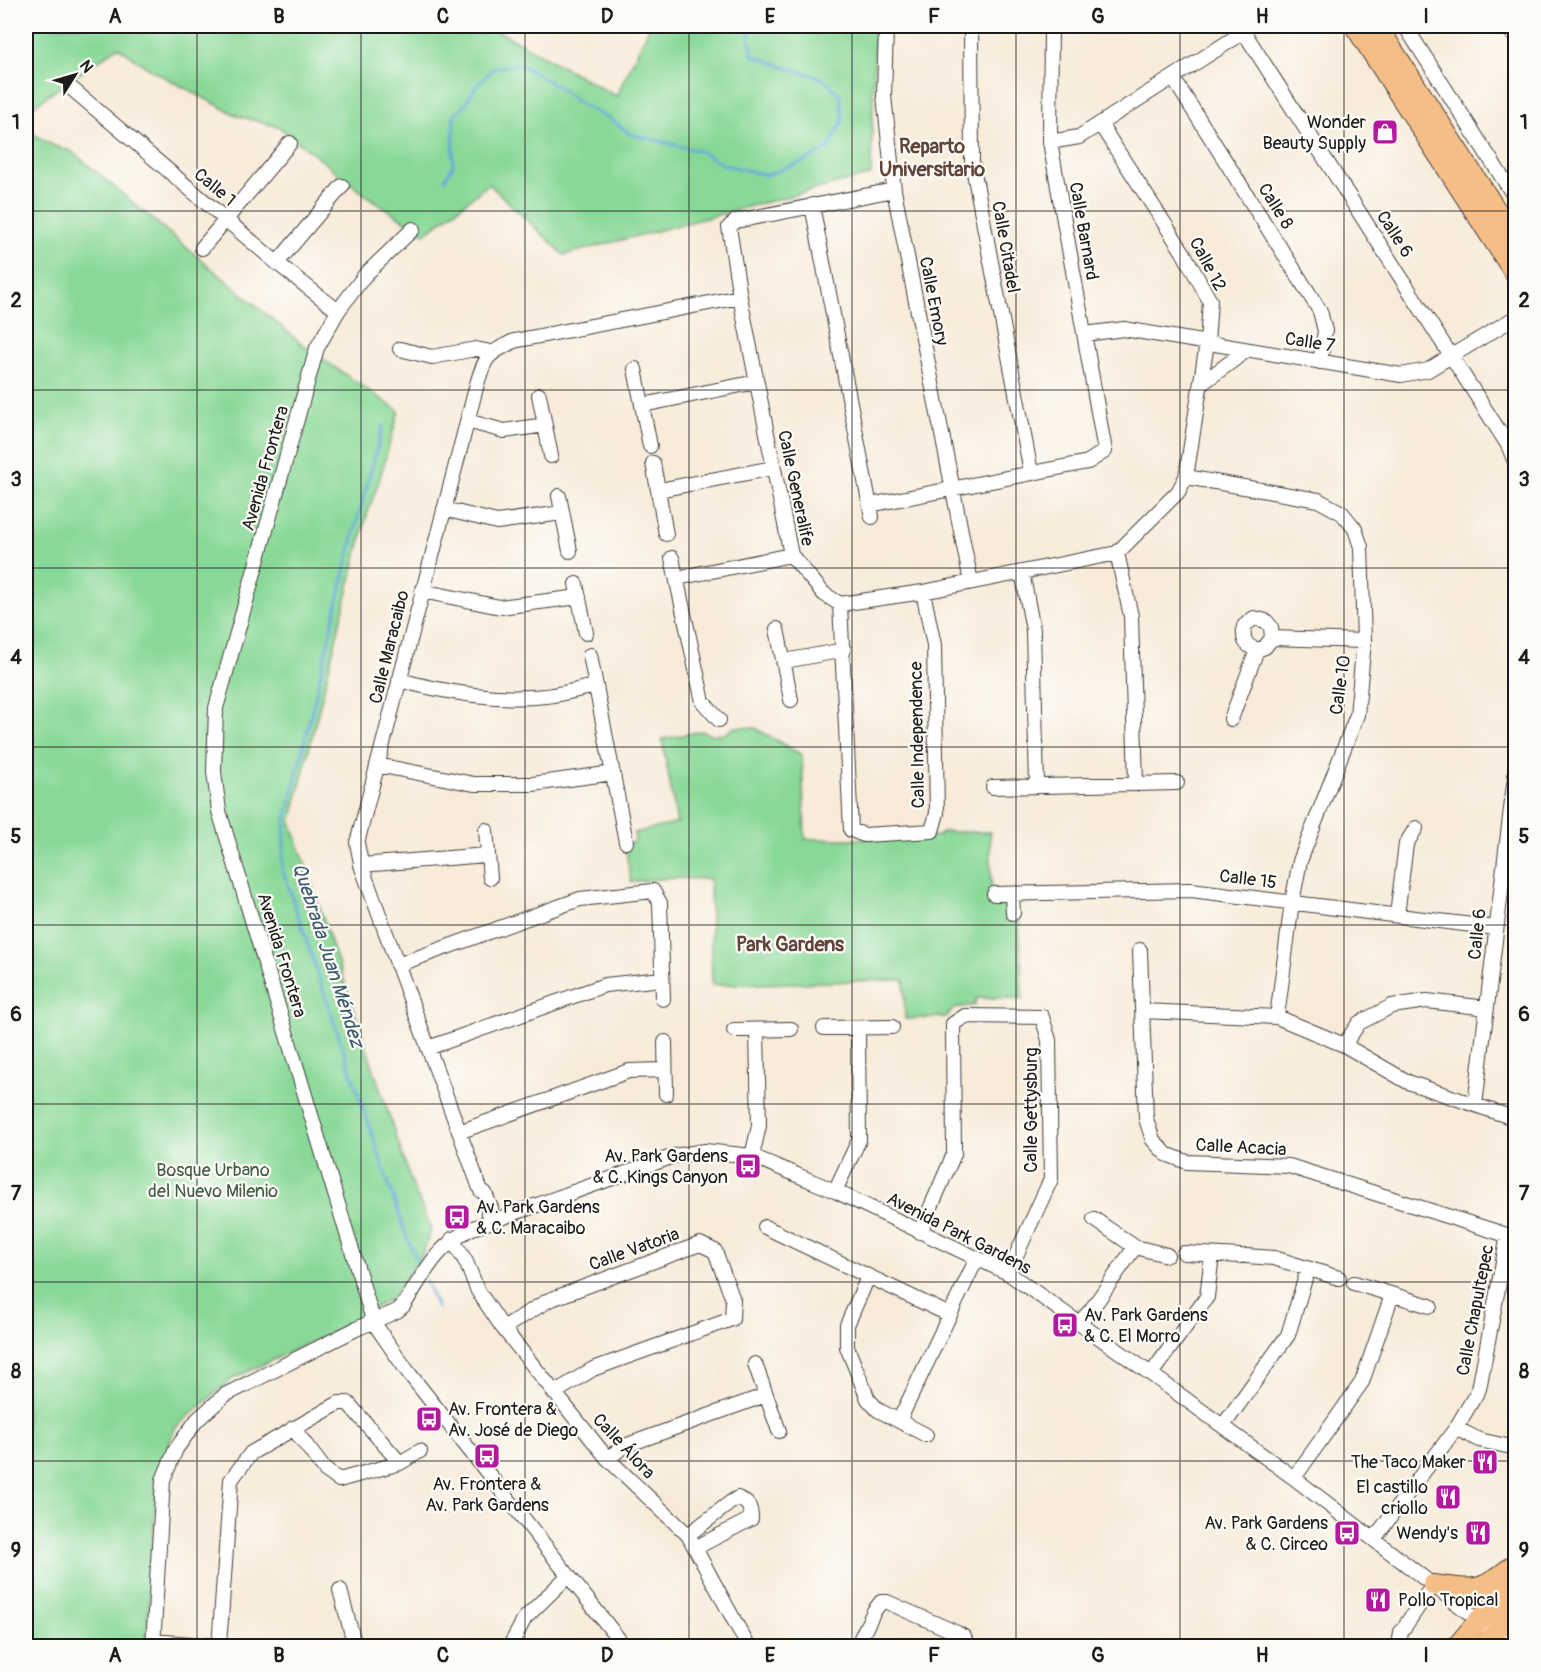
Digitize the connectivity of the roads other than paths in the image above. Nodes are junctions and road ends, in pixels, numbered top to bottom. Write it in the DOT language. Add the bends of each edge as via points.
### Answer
graph roads {
  1 [pos="886,26"];
  2 [pos="971,26"];
  3 [pos="1051,26"];
  4 [pos="1355,26"];
  5 [pos="1377,26"];
  6 [pos="1405,26"];
  7 [pos="1242,29"];
  8 [pos="1173,78"];
  9 [pos="71,88"];
  10 [pos="1100,124"];
  11 [pos="1050,142"];
  12 [pos="290,143"];
  13 [pos="342,186"];
  14 [pos="894,190"];
  15 [pos="1515,199"];
  16 [pos="812,205"];
  17 [pos="225,219"];
  18 [pos="413,229"];
  19 [pos="1515,241"];
  20 [pos="202,248"];
  21 [pos="277,263"];
  22 [pos="1515,275"];
  23 [pos="740,297"];
  24 [pos="338,311"];
  25 [pos="1515,317"];
  26 [pos="1085,334"];
  27 [pos="1207,343"];
  28 [pos="400,349"];
  29 [pos="1247,350"];
  30 [pos="491,352"];
  31 [pos="1453,357"];
  32 [pos="1320,362"];
  33 [pos="635,369"];
  34 [pos="756,382"];
  35 [pos="1201,384"];
  36 [pos="539,394"];
  37 [pos="643,405"];
  38 [pos="467,421"];
  39 [pos="545,425"];
  40 [pos="650,446"];
  41 [pos="551,456"];
  42 [pos="653,463"];
  43 [pos="1515,464"];
  44 [pos="773,468"];
  45 [pos="1031,472"];
  46 [pos="1186,477"];
  47 [pos="953,488"];
  48 [pos="659,490"];
  49 [pos="559,496"];
  50 [pos="444,509"];
  51 [pos="562,513"];
  52 [pos="666,534"];
  53 [pos="570,551"];
  54 [pos="1117,553"];
  55 [pos="791,555"];
  56 [pos="672,558"];
  57 [pos="1022,572"];
  58 [pos="677,578"];
  59 [pos="971,582"];
  60 [pos="422,591"];
  61 [pos="923,592"];
  62 [pos="840,604"];
  63 [pos="777,629"];
  64 [pos="586,633"];
  65 [pos="1272,638"];
  66 [pos="1364,641"];
  67 [pos="844,650"];
  68 [pos="1257,650"];
  69 [pos="590,655"];
  70 [pos="784,661"];
  71 [pos="399,680"];
  72 [pos="596,686"];
  73 [pos="791,700"];
  74 [pos="719,720"];
  75 [pos="1231,720"];
  76 [pos="377,765"];
  77 [pos="1515,768"];
  78 [pos="612,773"];
  79 [pos="1177,783"];
  80 [pos="1136,784"];
  81 [pos="1037,786"];
  82 [pos="993,787"];
  83 [pos="1416,828"];
  84 [pos="486,830"];
  85 [pos="626,842"];
  86 [pos="486,855"];
  87 [pos="361,866"];
  88 [pos="490,878"];
  89 [pos="994,894"];
  90 [pos="1012,895"];
  91 [pos="1292,902"];
  92 [pos="1013,913"];
  93 [pos="1397,915"];
  94 [pos="1496,928"];
  95 [pos="1140,950"];
  96 [pos="397,965"];
  97 [pos="662,979"];
  98 [pos="663,999"];
  99 [pos="1488,1008"];
  100 [pos="1143,1011"];
  101 [pos="1277,1017"];
  102 [pos="892,1027"];
  103 [pos="824,1028"];
  104 [pos="791,1029"];
  105 [pos="858,1029"];
  106 [pos="734,1030"];
  107 [pos="757,1030"];
  108 [pos="665,1042"];
  109 [pos="1344,1045"];
  110 [pos="428,1048"];
  111 [pos="665,1070"];
  112 [pos="666,1094"];
  113 [pos="1475,1105"];
  114 [pos="1515,1119"];
  115 [pos="459,1132"];
  116 [pos="752,1156"];
  117 [pos="835,1191"];
  118 [pos="490,1217"];
  119 [pos="1094,1219"];
  120 [pos="765,1227"];
  121 [pos="920,1232"];
  122 [pos="1512,1236"];
  123 [pos="452,1239"];
  124 [pos="1136,1246"];
  125 [pos="1184,1253"];
  126 [pos="1167,1255"];
  127 [pos="1212,1255"];
  128 [pos="977,1258"];
  129 [pos="1308,1269"];
  130 [pos="1008,1273"];
  131 [pos="868,1277"];
  132 [pos="1339,1278"];
  133 [pos="1354,1283"];
  134 [pos="1392,1295"];
  135 [pos="1430,1306"];
  136 [pos="950,1315"];
  137 [pos="374,1323"];
  138 [pos="1079,1323"];
  139 [pos="503,1328"];
  140 [pos="755,1364"];
  141 [pos="1151,1374"];
  142 [pos="554,1393"];
  143 [pos="766,1395"];
  144 [pos="899,1421"];
  145 [pos="1223,1426"];
  146 [pos="293,1428"];
  147 [pos="1456,1428"];
  148 [pos="779,1431"];
  149 [pos="926,1435"];
  150 [pos="1515,1448"];
  151 [pos="420,1451"];
  152 [pos="607,1458"];
  153 [pos="400,1463"];
  154 [pos="1294,1478"];
  155 [pos="1374,1539"];
  156 [pos="1515,1563"];
  157 [pos="568,1576"];
  158 [pos="1515,1584"];
  159 [pos="1433,1585"];
  160 [pos="340,1590"];
  161 [pos="1515,1610"];
  162 [pos="1485,1634"];
  163 [pos="153,1644"];
  164 [pos="622,1646"];
  165 [pos="218,1647"];
  166 [pos="355,1647"];
  167 [pos="510,1647"];
  168 [pos="748,1647"];
  169 [pos="857,1647"];
  170 [pos="964,1647"];
  171 [pos="1399,1647"];
  172 [pos="1457,1647"];
  173 [pos="1512,1647"];
  1 -- 14 [label="street, Calle Emory" via="884,96"];
  2 -- 45 [label="street, Calle Citadel" via="972,162"];
  3 -- 11 [label="street, Calle Barnard"];
  4 -- 22 [label="highway"];
  5 -- 19 [label="highway"];
  6 -- 15 [label="street"];
  7 -- 8 [label="street"];
  7 -- 31 [label="street, Calle 6"];
  8 -- 10 [label="street"];
  8 -- 32 [label="street, Calle 8" via="1320,311 1325,331"];
  9 -- 17 [label="street, Calle 1"];
  10 -- 11 [label="street" via="1079,137"];
  10 -- 27 [label="street, Calle 12" via="1210,301"];
  11 -- 26 [label="street, Calle Barnard"];
  12 -- 17 [label="street"];
  13 -- 21 [label="street"];
  14 -- 16 [label="street"];
  14 -- 47 [label="street, Calle Emory"];
  16 -- 23 [label="street, Calle Generalife" via="736,220 729,226"];
  16 -- 47 [label="street" via="871,511"];
  17 -- 20 [label="street"];
  17 -- 21 [label="street, Calle 1"];
  18 -- 24 [label="street, Avenida Frontera" via="365,275"];
  21 -- 24 [label="street, Calle 1"];
  23 -- 30 [label="street" via="514,341"];
  23 -- 34 [label="street, Calle Generalife"];
  24 -- 137 [label="street, Avenida Frontera" via="317,348 216,708 214,772 219,811"];
  25 -- 31 [label="street, Calle 7"];
  26 -- 27 [label="street, Calle 7" via="1124,329"];
  26 -- 45 [label="street, Calle Barnard" via="1106,451 1088,462"];
  27 -- 29 [label="street, Calle 7"];
  27 -- 35 [label="street, Calle 12"];
  28 -- 30 [label="street" via="432,357 476,349"];
  29 -- 32 [label="street, Calle 7"];
  29 -- 35 [label="street"];
  30 -- 38 [label="street, Calle Maracaibo" via="482,366"];
  31 -- 32 [label="street, Calle 7" via="1428,370 1401,375"];
  31 -- 43 [label="street, Calle 6" via="1508,445"];
  33 -- 37 [label="street"];
  34 -- 37 [label="street"];
  34 -- 44 [label="street, Calle Generalife"];
  35 -- 46 [label="street, Calle 12"];
  36 -- 39 [label="street"];
  37 -- 40 [label="street"];
  38 -- 39 [label="street" via="504,431"];
  38 -- 50 [label="street, Calle Maracaibo"];
  39 -- 41 [label="street"];
  42 -- 48 [label="street"];
  44 -- 48 [label="street"];
  44 -- 55 [label="street, Calle Generalife"];
  45 -- 47 [label="street"];
  46 -- 54 [label="street" via="1178,492"];
  46 -- 66 [label="street, Calle 10" via="1318,500 1342,513 1355,529 1361,547"];
  47 -- 59 [label="street, Calle Emory"];
  48 -- 52 [label="street"];
  49 -- 51 [label="street"];
  50 -- 51 [label="street" via="497,522"];
  50 -- 60 [label="street, Calle Maracaibo"];
  51 -- 53 [label="street"];
  54 -- 57 [label="street"];
  54 -- 80 [label="street" via="1131,616"];
  55 -- 58 [label="street"];
  55 -- 62 [label="street, Calle Generalife" via="825,594"];
  56 -- 58 [label="street"];
  57 -- 59 [label="street"];
  57 -- 81 [label="street" via="1033,630"];
  58 -- 74 [label="street" via="702,702"];
  59 -- 61 [label="street"];
  60 -- 64 [label="street" via="500,607 578,590"];
  60 -- 71 [label="street, Calle Maracaibo"];
  61 -- 62 [label="street"];
  61 -- 67 [label="street, Calle Independence" via="934,645 937,813 932,831 864,835 851,830"];
  62 -- 67 [label="street"];
  63 -- 70 [label="street"];
  65 -- 66 [label="street"];
  65 -- 68 [label="street"];
  65 -- 68 [label="street" via="1266,621 1254,618 1244,626 1243,639"];
  66 -- 91 [label="street, Calle 10" via="1357,715 1300,861"];
  67 -- 70 [label="street"];
  68 -- 75 [label="street"];
  69 -- 72 [label="street"];
  70 -- 73 [label="street"];
  71 -- 72 [label="street" via="441,692 498,699 547,696"];
  71 -- 76 [label="street, Calle Maracaibo"];
  72 -- 78 [label="street"];
  76 -- 78 [label="street" via="474,784 533,784"];
  76 -- 87 [label="street, Calle Maracaibo" via="357,843"];
  77 -- 94 [label="street, Calle 6"];
  78 -- 85 [label="street"];
  79 -- 80 [label="street"];
  80 -- 81 [label="street"];
  81 -- 82 [label="street"];
  83 -- 93 [label="street" via="1406,844"];
  84 -- 86 [label="street"];
  86 -- 87 [label="street"];
  86 -- 88 [label="street"];
  87 -- 96 [label="street, Calle Maracaibo"];
  89 -- 90 [label="street, Calle 15"];
  90 -- 91 [label="street, Calle 15" via="1191,890"];
  90 -- 92 [label="street"];
  91 -- 93 [label="street, Calle 15"];
  91 -- 101 [label="street, Calle 10"];
  93 -- 94 [label="street, Calle 15"];
  94 -- 99 [label="street, Calle 6"];
  95 -- 100 [label="street, Calle Acacia"];
  96 -- 97 [label="street" via="580,899 653,891 660,903"];
  96 -- 110 [label="street, Calle Maracaibo"];
  97 -- 98 [label="street"];
  97 -- 110 [label="street" via="605,985"];
  99 -- 109 [label="street" via="1427,1001 1392,1006 1359,1023"];
  99 -- 113 [label="street, Calle 6"];
  100 -- 101 [label="street"];
  100 -- 122 [label="street, Calle Acacia" via="1146,1119 1153,1140 1166,1154 1187,1162 1289,1166"];
  101 -- 109 [label="street"];
  102 -- 105 [label="street"];
  103 -- 105 [label="street"];
  104 -- 107 [label="street"];
  105 -- 117 [label="street" via="859,1140"];
  106 -- 107 [label="street"];
  107 -- 116 [label="street" via="759,1126"];
  108 -- 111 [label="street"];
  109 -- 113 [label="street" via="1408,1082"];
  110 -- 115 [label="street, Calle Maracaibo"];
  111 -- 112 [label="street"];
  111 -- 115 [label="street" via="629,1071"];
  113 -- 114 [label="street"];
  115 -- 118 [label="street, Calle Maracaibo"];
  116 -- 117 [label="street, Avenida Park Gardens"];
  116 -- 118 [label="street, Avenida Park Gardens" via="705,1151 674,1156"];
  117 -- 121 [label="street, Avenida Park Gardens"];
  118 -- 123 [label="street, Avenida Park Gardens"];
  119 -- 124 [label="street"];
  120 -- 131 [label="street"];
  121 -- 128 [label="street, Avenida Park Gardens"];
  121 -- 130 [label="street, Calle Gettysburg" via="954,1154 953,1024 964,1016 1042,1017 1049,1040 1051,1179"];
  122 -- 147 [label="street, Calle Chapultepec" via="1479,1389"];
  123 -- 137 [label="street, Avenida Park Gardens" via="403,1306"];
  123 -- 139 [label="street, Calle Álora" via="478,1291"];
  124 -- 126 [label="street"];
  124 -- 138 [label="street"];
  125 -- 127 [label="street"];
  127 -- 129 [label="street" via="1274,1258"];
  127 -- 141 [label="street" via="1206,1298"];
  128 -- 130 [label="street, Avenida Park Gardens"];
  128 -- 136 [label="street"];
  129 -- 132 [label="street"];
  129 -- 145 [label="street" via="1288,1335"];
  130 -- 138 [label="street, Avenida Park Gardens"];
  131 -- 136 [label="street"];
  131 -- 144 [label="street" via="847,1325 847,1347 868,1399"];
  133 -- 134 [label="street"];
  134 -- 135 [label="street"];
  134 -- 154 [label="street" via="1362,1382"];
  136 -- 144 [label="street"];
  137 -- 157 [label="street, Avenida Frontera"];
  137 -- 163 [label="street, Avenida Park Gardens" via="225,1395 197,1420 176,1449 163,1480"];
  138 -- 141 [label="street, Avenida Park Gardens"];
  139 -- 142 [label="street, Calle Álora"];
  139 -- 142 [label="street, Calle Vatoria" via="549,1300 700,1244 715,1251 733,1300 732,1318 593,1369"];
  140 -- 143 [label="street"];
  141 -- 145 [label="street, Avenida Park Gardens"];
  142 -- 152 [label="street, Calle Álora"];
  143 -- 148 [label="street"];
  143 -- 152 [label="street" via="627,1445"];
  144 -- 149 [label="street"];
  145 -- 154 [label="street, Avenida Park Gardens"];
  146 -- 153 [label="street" via="324,1470 339,1480"];
  146 -- 153 [label="street" via="339,1403 348,1403"];
  146 -- 165 [label="street" via="251,1453 231,1479"];
  147 -- 150 [label="street" via="1479,1440"];
  147 -- 155 [label="street, Calle Chapultepec"];
  151 -- 153 [label="street"];
  152 -- 168 [label="street, Calle Álora" via="692,1541"];
  154 -- 155 [label="street, Avenida Park Gardens"];
  155 -- 159 [label="street, Avenida Park Gardens"];
  156 -- 159 [label="highway" via="1477,1589"];
  157 -- 164 [label="street, Avenida Frontera"];
  157 -- 167 [label="street" via="525,1618"];
  158 -- 162 [label="highway"];
  159 -- 162 [label="street, Avenida Park Gardens"];
  159 -- 171 [label="street" via="1401,1632"];
  160 -- 166 [label="street"];
  161 -- 162 [label="highway"];
  162 -- 172 [label="highway"];
  162 -- 173 [label="street, Avenida Park Gardens"];
  163 -- 165 [label="street"];
  169 -- 170 [label="street" via="874,1611 881,1602 887,1602 964,1637"];
}
